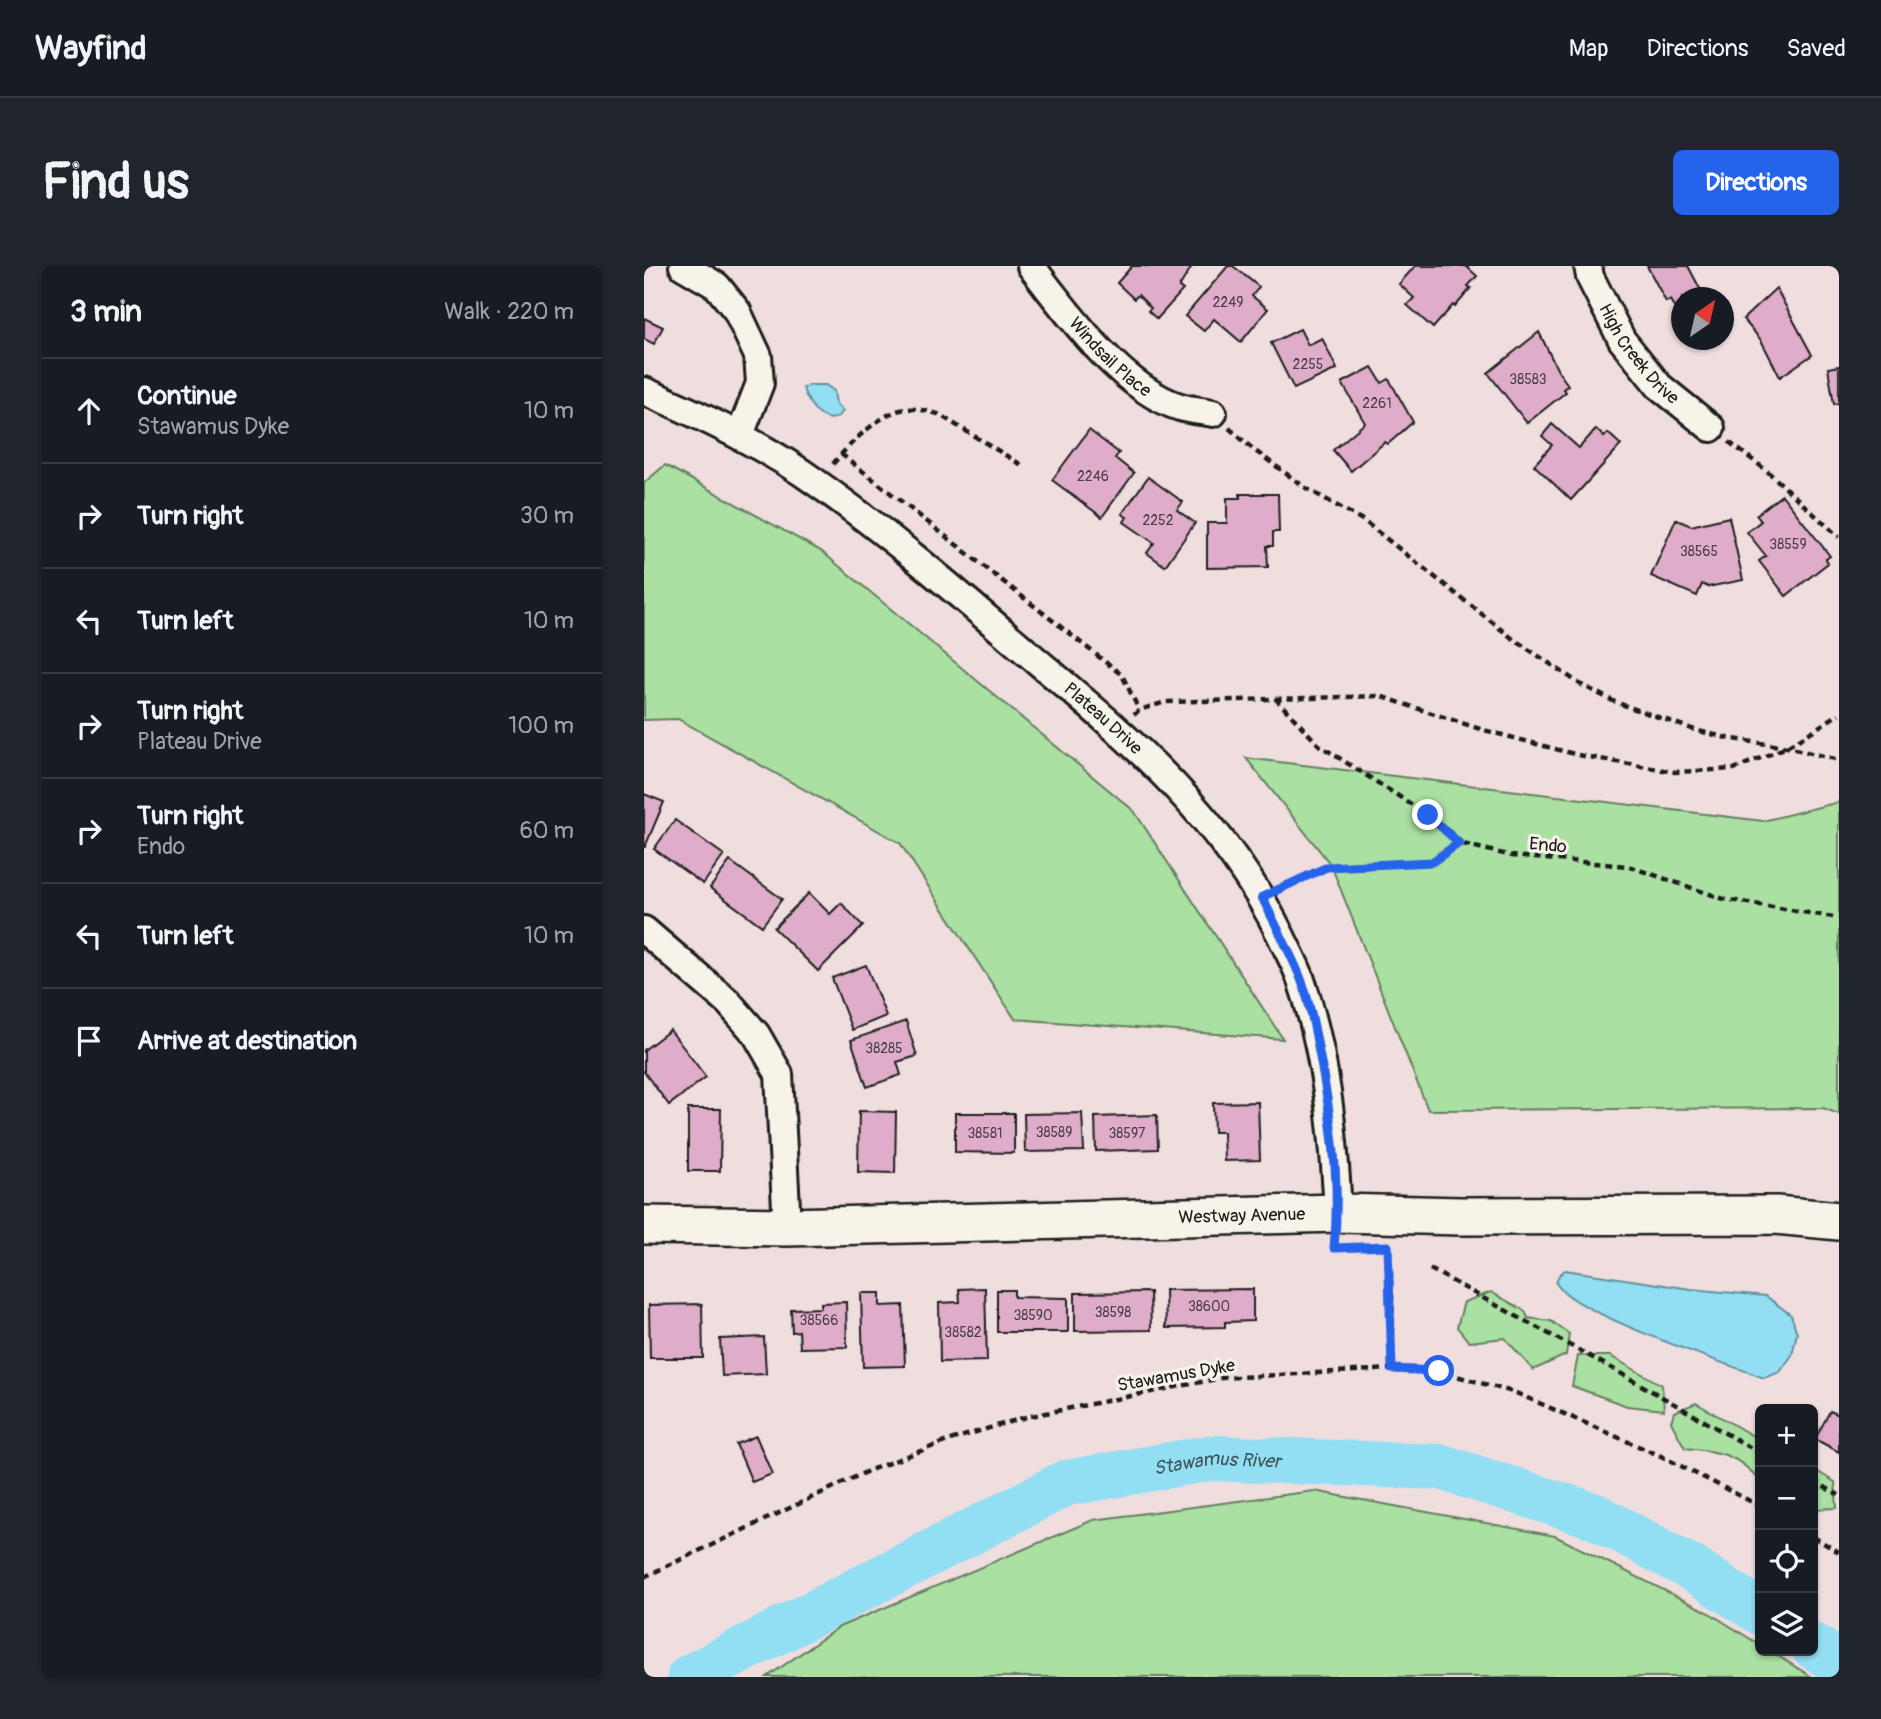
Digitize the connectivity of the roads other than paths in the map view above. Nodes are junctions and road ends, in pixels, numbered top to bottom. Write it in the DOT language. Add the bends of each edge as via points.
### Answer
graph roads {
  1 [pos="683,266"];
  2 [pos="1031,266"];
  3 [pos="1588,266"];
  4 [pos="644,391"];
  5 [pos="1213,413"];
  6 [pos="1711,428"];
  7 [pos="740,435"];
  8 [pos="644,930"];
  9 [pos="1338,1213"];
  10 [pos="1839,1221"];
  11 [pos="644,1225"];
  12 [pos="787,1227"];
  1 -- 7 [label="street" via="717,285 737,311 758,356 760,383"];
  2 -- 5 [label="street, Windsail Place" via="1088,339 1119,368 1179,406"];
  3 -- 6 [label="street, High Creek Drive" via="1622,341 1658,386"];
  4 -- 7 [label="street, Plateau Drive"];
  7 -- 9 [label="street, Plateau Drive" via="817,484 958,594 1118,730 1184,793 1262,897 1300,975 1327,1095"];
  8 -- 12 [label="street" via="728,1002 755,1034 779,1074"];
  9 -- 10 [label="street, Westway Avenue" via="1776,1215"];
  9 -- 12 [label="street, Westway Avenue"];
  11 -- 12 [label="street, Westway Avenue"];
}
